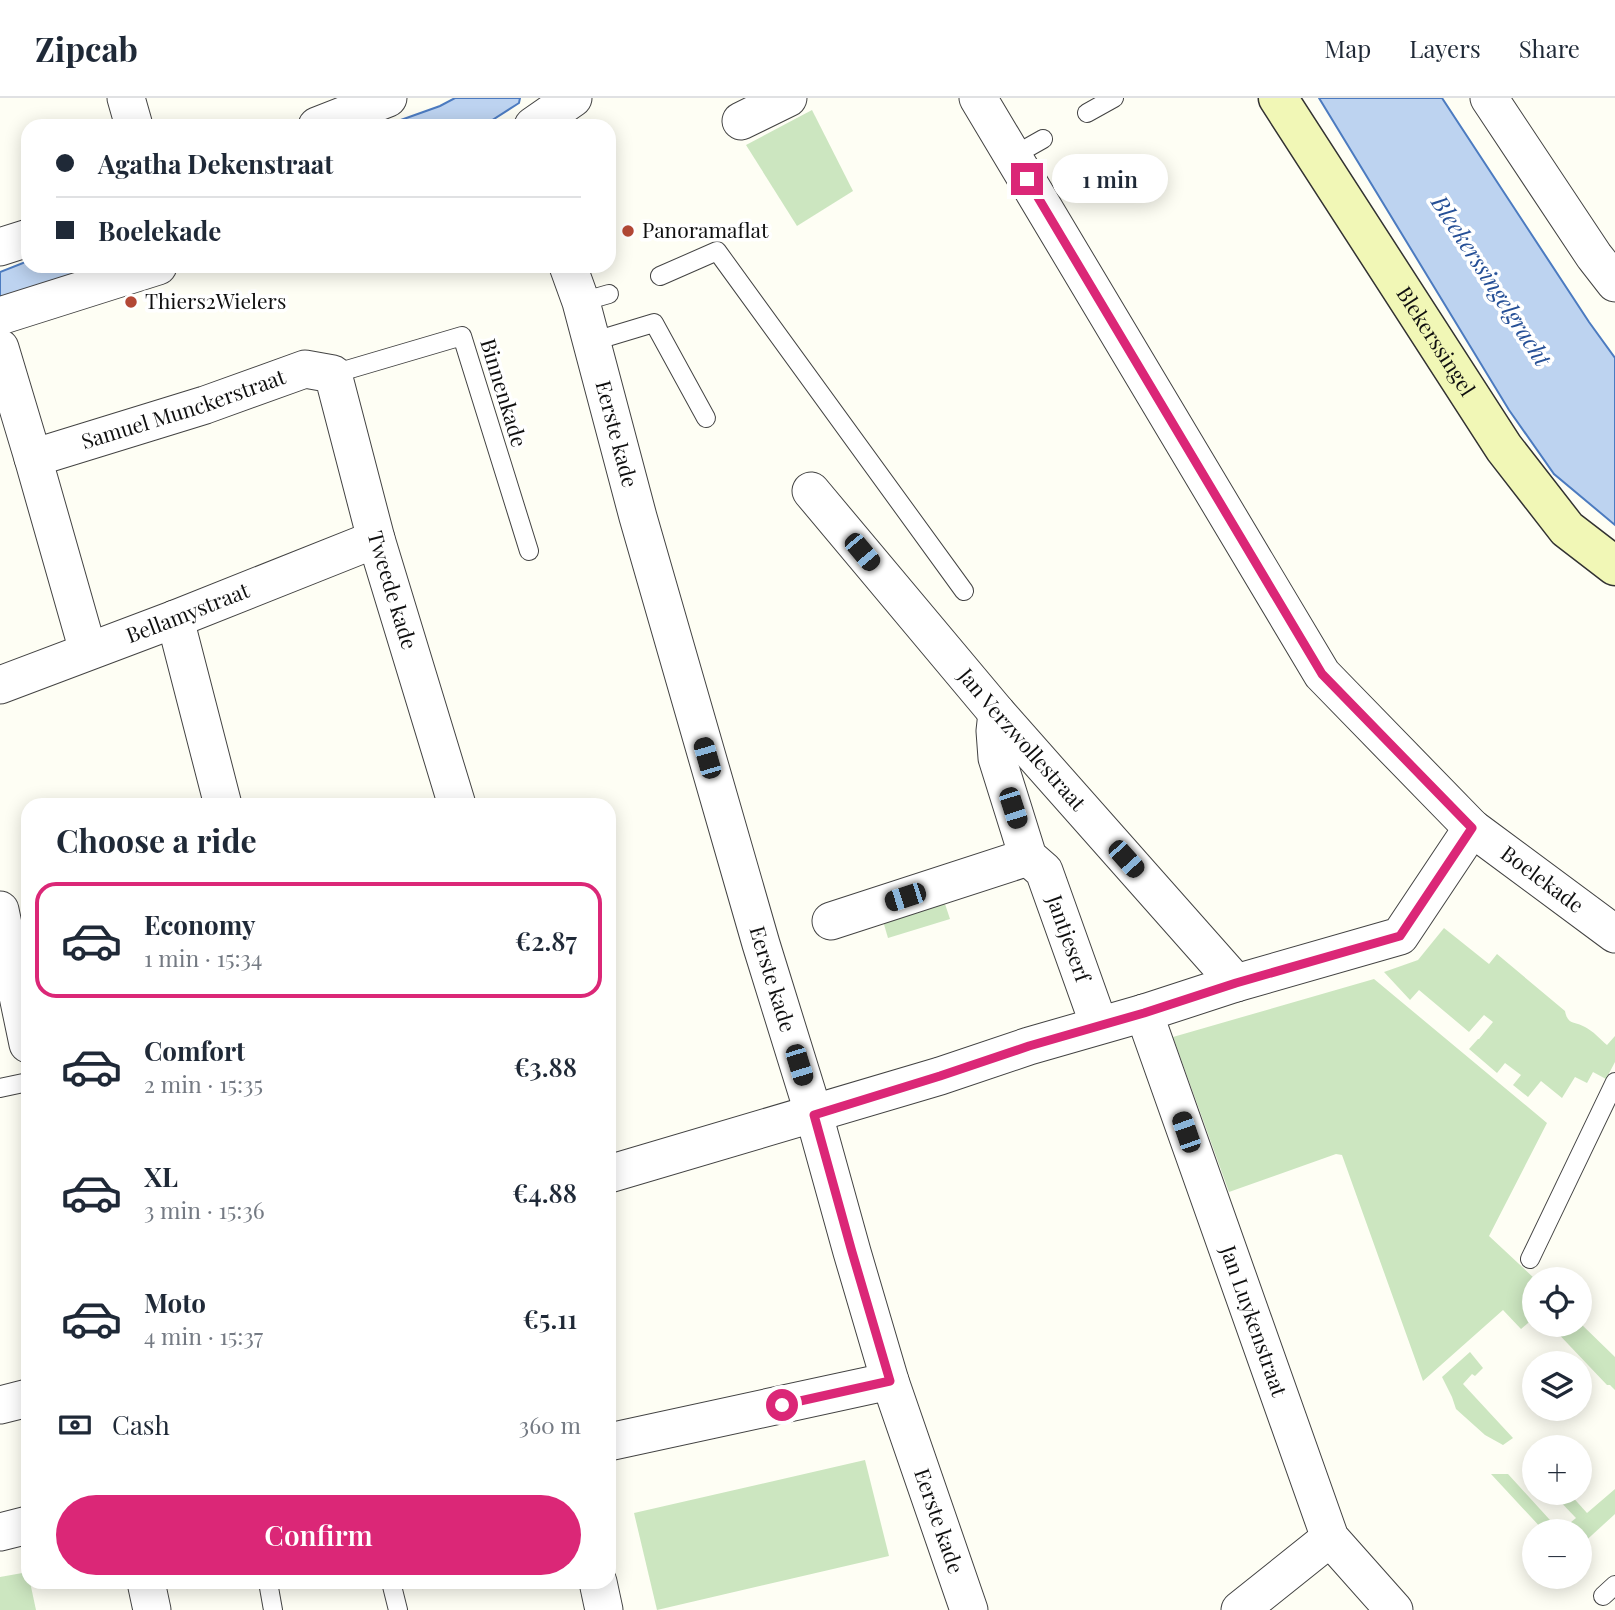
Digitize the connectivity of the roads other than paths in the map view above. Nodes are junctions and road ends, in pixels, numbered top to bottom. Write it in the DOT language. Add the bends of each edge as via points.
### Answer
graph roads {
  1 [pos="127,98"];
  2 [pos="388,98"];
  3 [pos="573,98"];
  4 [pos="788,98"];
  5 [pos="978,98"];
  6 [pos="1114,98"];
  7 [pos="1278,98"];
  8 [pos="1489,98"];
  9 [pos="1087,113"];
  10 [pos="132,119"];
  11 [pos="335,119"];
  12 [pos="543,119"];
  13 [pos="741,121"];
  14 [pos="21,240"];
  15 [pos="0,247"];
  16 [pos="136,273"];
  17 [pos="574,273"];
  18 [pos="660,276"];
  19 [pos="1615,283"];
  20 [pos="0,316"];
  21 [pos="591,342"];
  22 [pos="0,348"];
  23 [pos="333,374"];
  24 [pos="706,418"];
  25 [pos="33,458"];
  26 [pos="811,491"];
  27 [pos="376,539"];
  28 [pos="529,551"];
  29 [pos="1615,566"];
  30 [pos="964,591"];
  31 [pos="175,619"];
  32 [pos="88,651"];
  33 [pos="0,685"];
  34 [pos="996,713"];
  35 [pos="221,798"];
  36 [pos="455,798"];
  37 [pos="1472,828"];
  38 [pos="1028,857"];
  39 [pos="0,910"];
  40 [pos="831,921"];
  41 [pos="1615,934"];
  42 [pos="1236,983"];
  43 [pos="21,1010"];
  44 [pos="1144,1013"];
  45 [pos="1099,1025"];
  46 [pos="1615,1082"];
  47 [pos="21,1084"];
  48 [pos="0,1088"];
  49 [pos="814,1115"];
  50 [pos="616,1172"];
  51 [pos="1530,1259"];
  52 [pos="890,1381"];
  53 [pos="21,1400"];
  54 [pos="0,1405"];
  55 [pos="616,1440"];
  56 [pos="21,1527"];
  57 [pos="0,1532"];
  58 [pos="1330,1538"];
  59 [pos="148,1589"];
  60 [pos="269,1589"];
  61 [pos="393,1589"];
  62 [pos="600,1589"];
  63 [pos="152,1610"];
  64 [pos="273,1610"];
  65 [pos="398,1610"];
  66 [pos="604,1610"];
  67 [pos="969,1610"];
  68 [pos="1240,1610"];
  69 [pos="1394,1610"];
  1 -- 10 [label="street"];
  2 -- 11 [label="street"];
  3 -- 12 [label="street"];
  4 -- 13 [label="street"];
  5 -- 37 [label="street, Boelekade" via="1028,148 1322,674"];
  6 -- 9 [label="lane"];
  7 -- 29 [label="main road, Blekerssingel" via="1504,449 1567,529"];
  8 -- 19 [label="street"];
  14 -- 15 [label="street"];
  16 -- 20 [label="street"];
  17 -- 21 [label="street, Eerste kade" via="595,298"];
  18 -- 30 [label="lane" via="717,251"];
  21 -- 24 [label="lane" via="654,323"];
  21 -- 49 [label="street, Eerste kade" via="645,544"];
  22 -- 25 [label="street"];
  23 -- 25 [label="street, Samuel Munckerstraat" via="306,369"];
  23 -- 27 [label="street, Tweede kade"];
  23 -- 28 [label="lane, Binnenkade" via="462,336"];
  25 -- 32 [label="street"];
  26 -- 34 [label="street, Jan Verzwollestraat"];
  27 -- 31 [label="street, Bellamystraat"];
  27 -- 36 [label="street, Tweede kade"];
  31 -- 32 [label="street, Bellamystraat"];
  31 -- 35 [label="street"];
  32 -- 33 [label="street, Bellamystraat"];
  34 -- 38 [label="street, Jantjeserf" via="997,758"];
  34 -- 42 [label="street, Jan Verzwollestraat"];
  37 -- 41 [label="street, Boelekade"];
  37 -- 42 [label="street" via="1400,936"];
  38 -- 40 [label="street"];
  38 -- 45 [label="street, Jantjeserf" via="1044,872"];
  39 -- 43 [label="street"];
  42 -- 44 [label="street"];
  44 -- 45 [label="street"];
  44 -- 58 [label="street, Jan Luykenstraat"];
  45 -- 49 [label="street"];
  46 -- 51 [label="lane"];
  47 -- 48 [label="lane"];
  49 -- 50 [label="street"];
  49 -- 52 [label="street, Eerste kade"];
  52 -- 55 [label="street"];
  52 -- 67 [label="street, Eerste kade"];
  53 -- 54 [label="street"];
  56 -- 57 [label="street"];
  58 -- 68 [label="street"];
  58 -- 69 [label="street, Jan Luykenstraat"];
  59 -- 63 [label="street"];
  60 -- 64 [label="lane"];
  61 -- 65 [label="lane"];
  62 -- 66 [label="street"];
}
